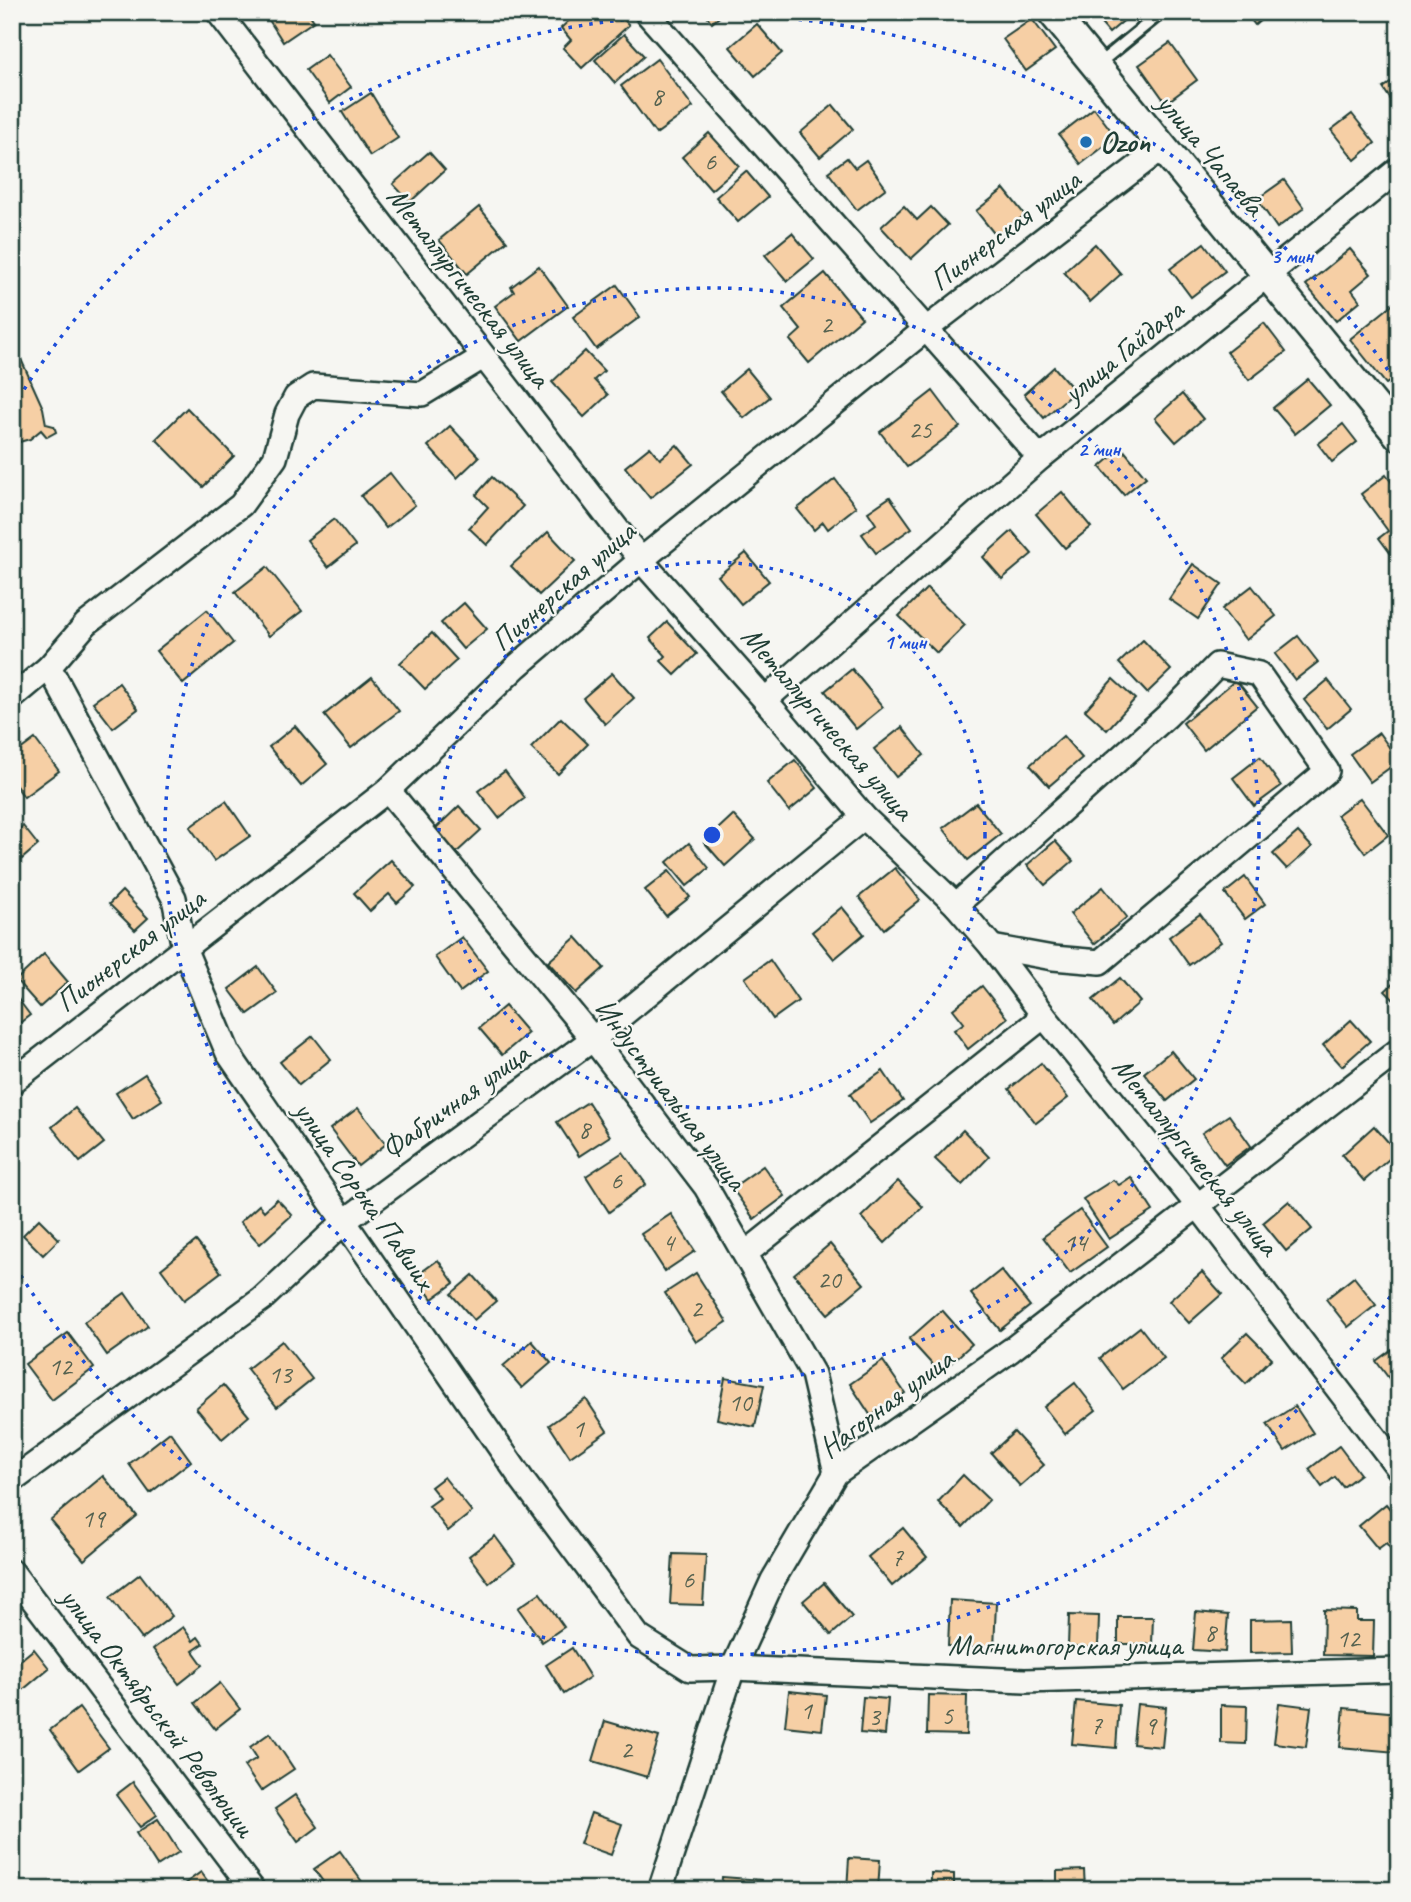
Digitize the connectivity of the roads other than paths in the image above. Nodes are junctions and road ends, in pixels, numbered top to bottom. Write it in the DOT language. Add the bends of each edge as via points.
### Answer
graph roads {
  1 [pos="218,12"];
  2 [pos="646,12"];
  3 [pos="1052,12"];
  4 [pos="1163,12"];
  5 [pos="1096,66"];
  6 [pos="1162,148"];
  7 [pos="1399,169"];
  8 [pos="1269,275"];
  9 [pos="925,330"];
  10 [pos="483,357"];
  11 [pos="1399,436"];
  12 [pos="1040,458"];
  13 [pos="641,559"];
  14 [pos="49,667"];
  15 [pos="12,698"];
  16 [pos="765,700"];
  17 [pos="388,790"];
  18 [pos="864,817"];
  19 [pos="956,905"];
  20 [pos="992,947"];
  21 [pos="184,948"];
  22 [pos="1044,1016"];
  23 [pos="593,1039"];
  24 [pos="1399,1050"];
  25 [pos="12,1082"];
  26 [pos="1199,1207"];
  27 [pos="346,1220"];
  28 [pos="745,1254"];
  29 [pos="1391,1442"];
  30 [pos="1399,1469"];
  31 [pos="836,1473"];
  32 [pos="12,1481"];
  33 [pos="12,1572"];
  34 [pos="733,1668"];
  35 [pos="1399,1670"];
  36 [pos="253,1890"];
  37 [pos="660,1890"];
  1 -- 10 [label="street, Металлургическая улица"];
  2 -- 9 [label="street"];
  3 -- 5 [label="street, улица Чапаева"];
  4 -- 5 [label="lane"];
  5 -- 6 [label="street, улица Чапаева"];
  6 -- 8 [label="street, улица Чапаева"];
  6 -- 9 [label="street, Пионерская улица"];
  7 -- 8 [label="street, улица Гайдара"];
  8 -- 11 [label="street, улица Чапаева"];
  8 -- 12 [label="street, улица Гайдара"];
  9 -- 12 [label="street"];
  9 -- 13 [label="street, Пионерская улица"];
  10 -- 13 [label="street, Металлургическая улица"];
  10 -- 14 [label="street" via="422,394 313,386 296,397 275,458 241,505 86,624"];
  12 -- 16 [label="street, улица Гайдара"];
  13 -- 16 [label="street, Металлургическая улица"];
  13 -- 17 [label="street, Пионерская улица" via="517,666"];
  14 -- 15 [label="street"];
  14 -- 21 [label="street, улица Сорока Павших" via="174,898"];
  16 -- 18 [label="street, Металлургическая улица"];
  17 -- 21 [label="street, Пионерская улица"];
  17 -- 23 [label="street, Индустриальная улица"];
  18 -- 19 [label="street, Металлургическая улица"];
  18 -- 23 [label="street, Фабричная улица"];
  19 -- 20 [label="street, Металлургическая улица"];
  19 -- 20 [label="street" via="1167,716 1217,665 1259,674 1328,771 1100,961"];
  20 -- 22 [label="street, Металлургическая улица"];
  21 -- 25 [label="street, Пионерская улица"];
  21 -- 27 [label="street, улица Сорока Павших" via="228,1053"];
  22 -- 26 [label="street, Металлургическая улица"];
  22 -- 28 [label="street"];
  23 -- 27 [label="street, Фабричная улица"];
  23 -- 28 [label="street, Индустриальная улица" via="706,1186"];
  24 -- 26 [label="street, Нагорная улица"];
  26 -- 29 [label="street, Металлургическая улица"];
  26 -- 31 [label="street, Нагорная улица" via="1011,1350"];
  27 -- 32 [label="street, Фабричная улица" via="262,1299"];
  27 -- 34 [label="street, улица Сорока Павших" via="523,1481 639,1637 690,1669"];
  28 -- 31 [label="street, Индустриальная улица" via="813,1374"];
  29 -- 30 [label="street, Металлургическая улица"];
  31 -- 34 [label="street, Нагорная улица" via="773,1580"];
  33 -- 36 [label="street, улица Октябрьской Революции"];
  34 -- 35 [label="street, Магнитогорская улица" via="1025,1681"];
  34 -- 37 [label="street, Нагорная улица"];
}
